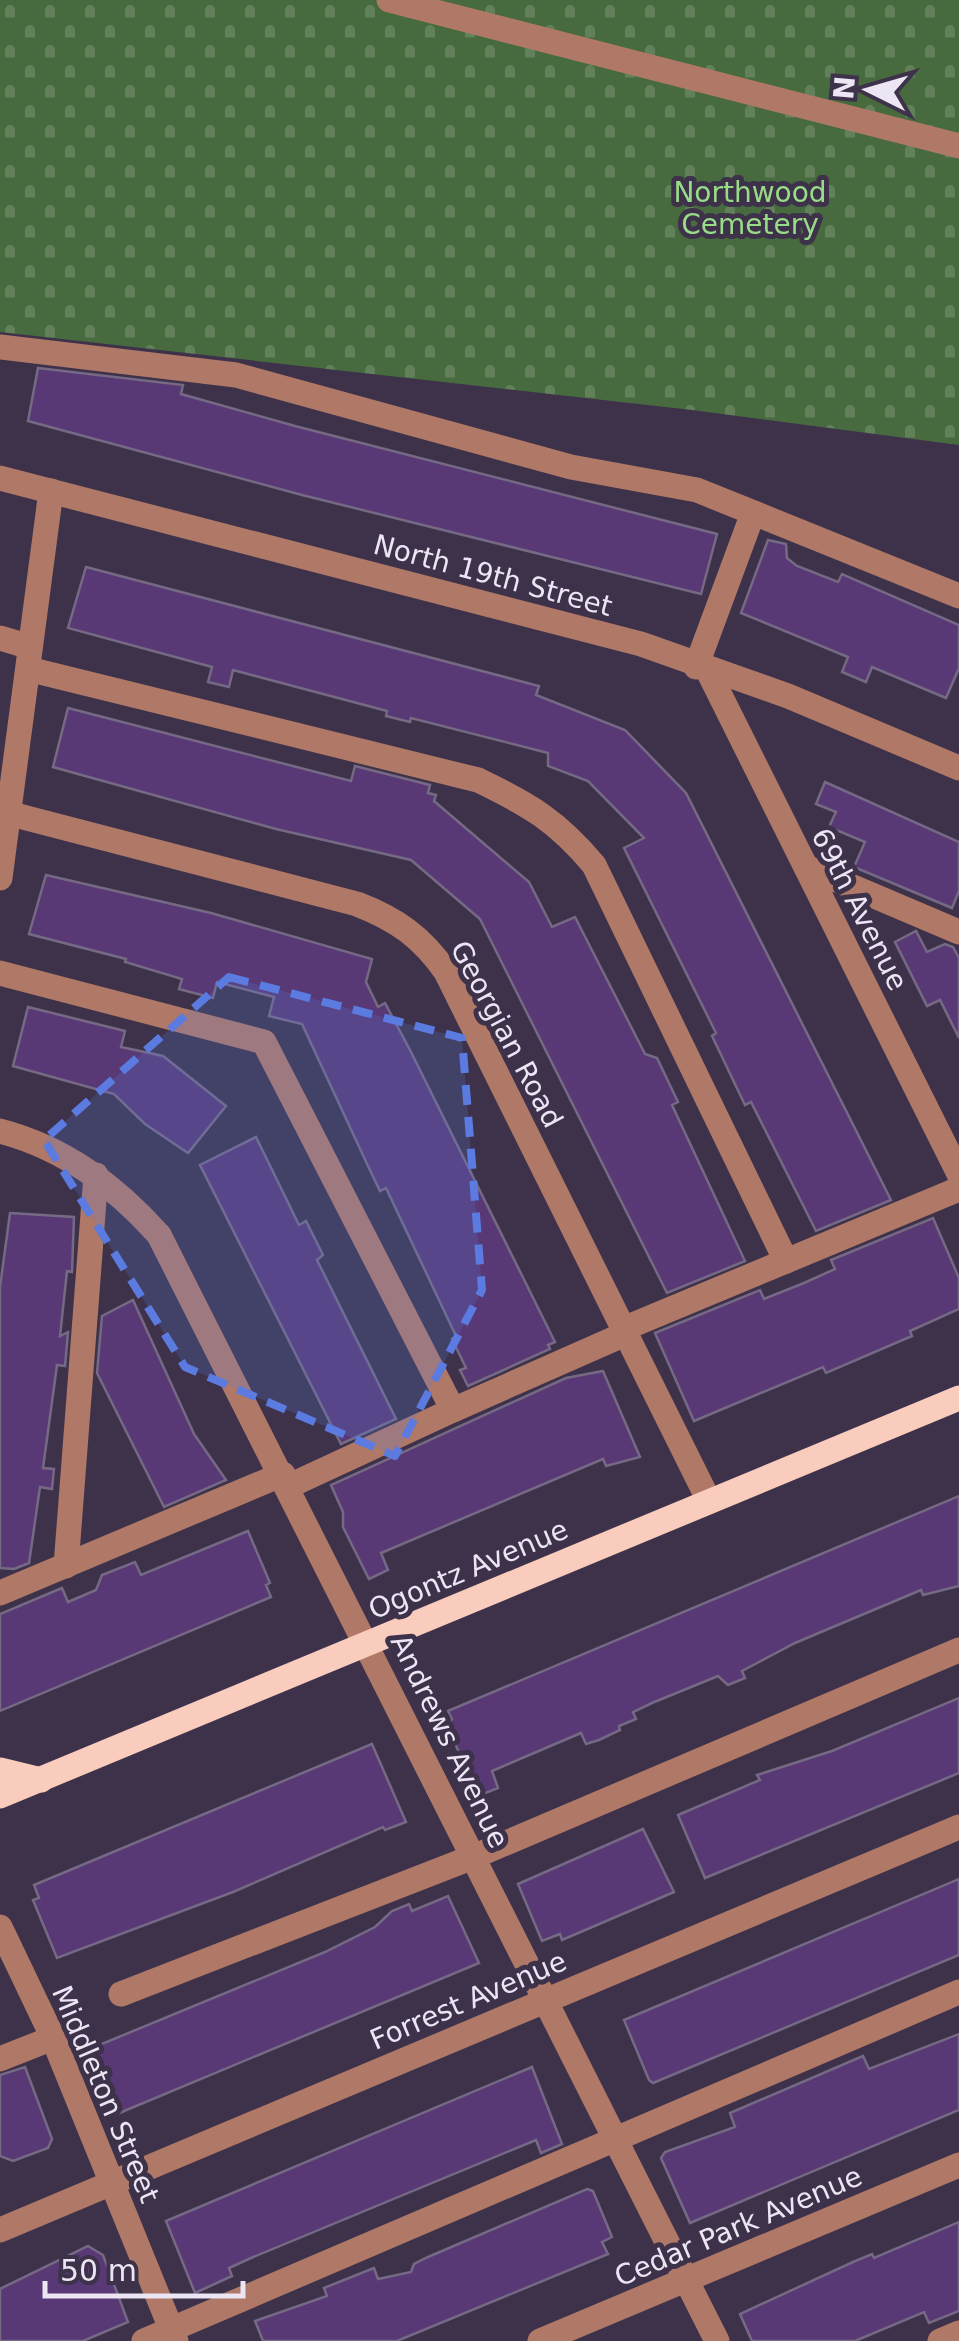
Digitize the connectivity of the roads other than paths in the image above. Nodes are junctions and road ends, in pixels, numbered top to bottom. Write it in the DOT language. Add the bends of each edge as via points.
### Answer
graph roads {
  1 [pos="389,0"];
  2 [pos="959,146"];
  3 [pos="0,346"];
  4 [pos="0,478"];
  5 [pos="50,492"];
  6 [pos="753,513"];
  7 [pos="959,596"];
  8 [pos="0,638"];
  9 [pos="29,658"];
  10 [pos="702,669"];
  11 [pos="959,768"];
  12 [pos="4,812"];
  13 [pos="806,867"];
  14 [pos="0,878"];
  15 [pos="959,932"];
  16 [pos="0,973"];
  17 [pos="0,1131"];
  18 [pos="953,1146"];
  19 [pos="959,1174"];
  20 [pos="96,1175"];
  21 [pos="959,1189"];
  22 [pos="786,1261"];
  23 [pos="624,1331"];
  24 [pos="959,1398"];
  25 [pos="453,1410"];
  26 [pos="286,1480"];
  27 [pos="708,1501"];
  28 [pos="66,1566"];
  29 [pos="0,1594"];
  30 [pos="368,1643"];
  31 [pos="959,1650"];
  32 [pos="0,1770"];
  33 [pos="42,1780"];
  34 [pos="0,1796"];
  35 [pos="959,1827"];
  36 [pos="473,1857"];
  37 [pos="0,1927"];
  38 [pos="959,1992"];
  39 [pos="121,1994"];
  40 [pos="546,2000"];
  41 [pos="52,2038"];
  42 [pos="0,2059"];
  43 [pos="615,2140"];
  44 [pos="959,2166"];
  45 [pos="112,2183"];
  46 [pos="0,2230"];
  47 [pos="686,2280"];
  48 [pos="959,2334"];
  49 [pos="174,2335"];
  50 [pos="144,2341"];
  51 [pos="540,2341"];
  52 [pos="717,2341"];
  53 [pos="940,2341"];
  1 -- 2 [label="street"];
  3 -- 6 [label="street" via="236,375 571,466 696,490"];
  4 -- 5 [label="street, North 19th Street"];
  5 -- 9 [label="street"];
  5 -- 10 [label="street, North 19th Street" via="641,644"];
  6 -- 7 [label="street"];
  6 -- 10 [label="street"];
  8 -- 9 [label="street"];
  9 -- 12 [label="street"];
  9 -- 22 [label="street" via="478,780 562,827 594,866"];
  10 -- 11 [label="street, North 19th Street" via="788,696"];
  10 -- 13 [label="street, 69th Avenue"];
  12 -- 14 [label="street"];
  12 -- 23 [label="street, Georgian Road" via="357,904 414,934 446,972"];
  13 -- 15 [label="street"];
  13 -- 18 [label="street, 69th Avenue"];
  16 -- 25 [label="street" via="264,1042"];
  17 -- 20 [label="street, Andrews Avenue"];
  18 -- 19 [label="street, 69th Avenue"];
  20 -- 26 [label="street, Andrews Avenue" via="159,1235"];
  20 -- 28 [label="street"];
  21 -- 22 [label="street"];
  22 -- 23 [label="street"];
  23 -- 25 [label="street"];
  23 -- 27 [label="street, Georgian Road"];
  24 -- 27 [label="main road, Ogontz Avenue"];
  25 -- 26 [label="street"];
  26 -- 28 [label="street"];
  26 -- 30 [label="street, Andrews Avenue"];
  27 -- 30 [label="main road, Ogontz Avenue"];
  28 -- 29 [label="street"];
  30 -- 33 [label="main road, Ogontz Avenue"];
  30 -- 36 [label="street, Andrews Avenue"];
  31 -- 36 [label="street"];
  32 -- 33 [label="main road"];
  33 -- 34 [label="main road, Ogontz Avenue"];
  35 -- 40 [label="street, Forrest Avenue"];
  36 -- 39 [label="street"];
  36 -- 40 [label="street, Andrews Avenue"];
  37 -- 41 [label="street, Middleton Street"];
  38 -- 43 [label="street"];
  40 -- 43 [label="street, Andrews Avenue"];
  40 -- 45 [label="street, Forrest Avenue"];
  41 -- 42 [label="street"];
  41 -- 45 [label="street, Middleton Street"];
  43 -- 47 [label="street, Andrews Avenue"];
  43 -- 49 [label="street"];
  44 -- 47 [label="street, Cedar Park Avenue"];
  45 -- 46 [label="street, Forrest Avenue"];
  45 -- 49 [label="street, Middleton Street"];
  47 -- 51 [label="street, Cedar Park Avenue"];
  47 -- 52 [label="street, Andrews Avenue"];
  48 -- 53 [label="street"];
  49 -- 50 [label="street"];
}
